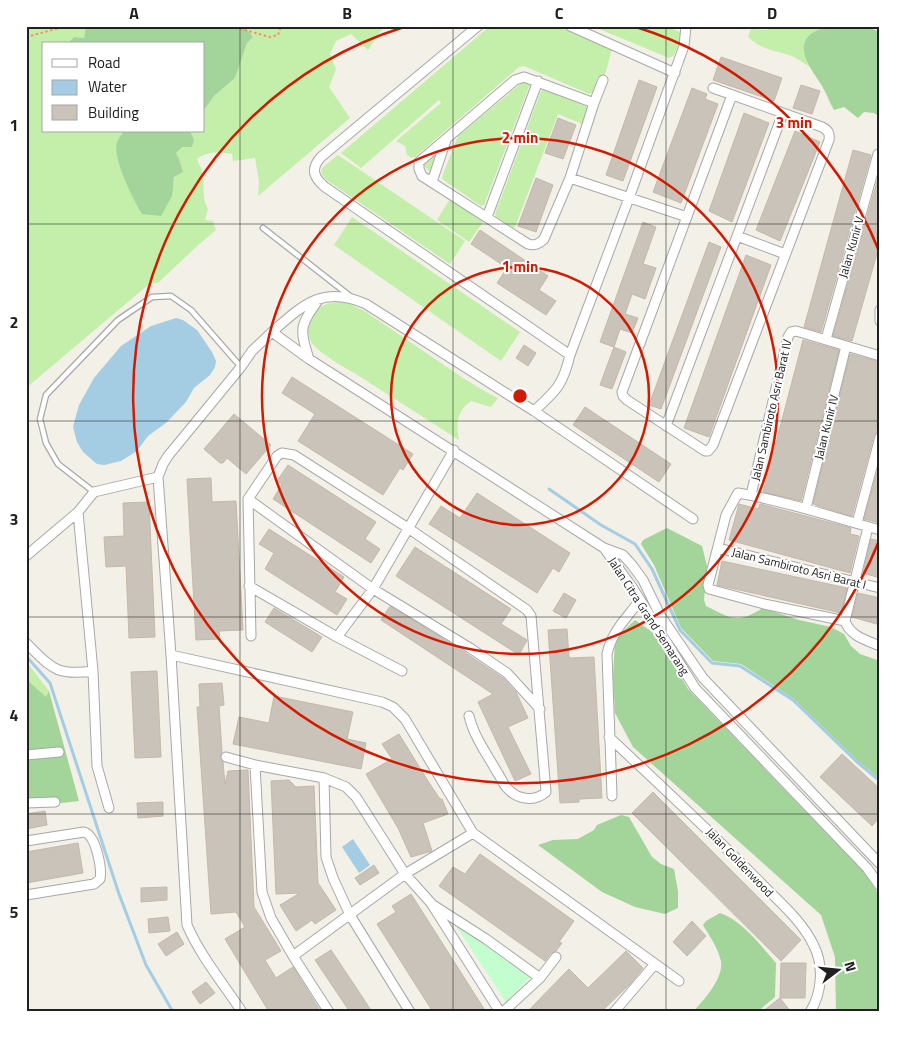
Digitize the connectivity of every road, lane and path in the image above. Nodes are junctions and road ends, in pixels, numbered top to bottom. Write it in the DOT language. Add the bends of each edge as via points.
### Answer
graph roads {
  1 [pos="67,26"];
  2 [pos="230,26"];
  3 [pos="281,26"];
  4 [pos="478,26"];
  5 [pos="570,26"];
  6 [pos="686,26"];
  7 [pos="26,37"];
  8 [pos="674,73"];
  9 [pos="603,80"];
  10 [pos="538,81"];
  11 [pos="713,88"];
  12 [pos="732,95"];
  13 [pos="594,103"];
  14 [pos="783,114"];
  15 [pos="446,140"];
  16 [pos="878,154"];
  17 [pos="570,178"];
  18 [pos="432,182"];
  19 [pos="629,198"];
  20 [pos="487,217"];
  21 [pos="687,218"];
  22 [pos="263,228"];
  23 [pos="737,236"];
  24 [pos="785,254"];
  25 [pos="321,297"];
  26 [pos="352,297"];
  27 [pos="880,310"];
  28 [pos="880,321"];
  29 [pos="272,332"];
  30 [pos="826,339"];
  31 [pos="846,346"];
  32 [pos="570,355"];
  33 [pos="880,356"];
  34 [pos="309,359"];
  35 [pos="241,367"];
  36 [pos="534,411"];
  37 [pos="666,426"];
  38 [pos="880,437"];
  39 [pos="454,450"];
  40 [pos="158,477"];
  41 [pos="94,492"];
  42 [pos="751,495"];
  43 [pos="248,499"];
  44 [pos="806,508"];
  45 [pos="78,512"];
  46 [pos="693,519"];
  47 [pos="857,523"];
  48 [pos="868,527"];
  49 [pos="408,528"];
  50 [pos="880,530"];
  51 [pos="604,548"];
  52 [pos="718,548"];
  53 [pos="26,556"];
  54 [pos="855,582"];
  55 [pos="249,586"];
  56 [pos="880,588"];
  57 [pos="374,589"];
  58 [pos="640,600"];
  59 [pos="656,618"];
  60 [pos="845,621"];
  61 [pos="251,636"];
  62 [pos="336,637"];
  63 [pos="26,643"];
  64 [pos="880,646"];
  65 [pos="171,655"];
  66 [pos="402,671"];
  67 [pos="93,672"];
  68 [pos="540,710"];
  69 [pos="470,716"];
  70 [pos="609,737"];
  71 [pos="59,752"];
  72 [pos="26,755"];
  73 [pos="226,757"];
  74 [pos="255,765"];
  75 [pos="324,778"];
  76 [pos="612,796"];
  77 [pos="55,802"];
  78 [pos="26,803"];
  79 [pos="109,808"];
  80 [pos="473,833"];
  81 [pos="26,841"];
  82 [pos="880,864"];
  83 [pos="405,874"];
  84 [pos="880,886"];
  85 [pos="26,895"];
  86 [pos="431,903"];
  87 [pos="350,915"];
  88 [pos="292,956"];
  89 [pos="556,957"];
  90 [pos="655,964"];
  91 [pos="540,978"];
  92 [pos="679,981"];
  93 [pos="242,1012"];
  94 [pos="329,1012"];
  95 [pos="410,1012"];
  96 [pos="502,1012"];
  97 [pos="614,1012"];
  98 [pos="810,1012"];
  1 -- 7 [label="path"];
  2 -- 3 [label="path" via="270,37 278,35"];
  4 -- 32 [label="street" via="321,157 313,172 316,180 325,187"];
  5 -- 8 [label="street"];
  6 -- 8 [label="street" via="684,46"];
  8 -- 19 [label="street"];
  9 -- 13 [label="street"];
  10 -- 13 [label="street"];
  10 -- 15 [label="street" via="524,77 516,80"];
  10 -- 20 [label="street"];
  11 -- 12 [label="street"];
  12 -- 14 [label="street"];
  12 -- 21 [label="street"];
  13 -- 17 [label="street"];
  14 -- 23 [label="street"];
  14 -- 24 [label="street" via="822,127 829,134"];
  15 -- 18 [label="street"];
  15 -- 18 [label="street" via="419,162 422,176"];
  16 -- 30 [label="street, Jalan Kunir V"];
  17 -- 19 [label="street"];
  17 -- 20 [label="street" via="540,244 528,244"];
  18 -- 20 [label="street"];
  19 -- 21 [label="street"];
  19 -- 32 [label="street"];
  21 -- 37 [label="street" via="622,392 627,400"];
  22 -- 26 [label="lane"];
  23 -- 24 [label="street"];
  23 -- 37 [label="street"];
  24 -- 37 [label="street" via="712,449 704,451"];
  25 -- 26 [label="street"];
  25 -- 29 [label="street" via="301,306"];
  25 -- 34 [label="street" via="304,320 302,337"];
  26 -- 36 [label="street"];
  27 -- 28 [label="street"];
  29 -- 34 [label="street"];
  29 -- 35 [label="street" via="252,350"];
  30 -- 31 [label="street"];
  30 -- 42 [label="street, Jalan Sambiroto Asri Barat IV" via="796,331 789,334"];
  31 -- 33 [label="street"];
  31 -- 44 [label="street, Jalan Kunir IV"];
  32 -- 36 [label="street" via="561,383"];
  34 -- 39 [label="street"];
  35 -- 40 [label="street" via="168,456"];
  35 -- 41 [label="lane" via="191,310 171,296 152,297 118,320 46,395 40,419 46,443 58,464"];
  36 -- 46 [label="street"];
  38 -- 47 [label="street"];
  39 -- 49 [label="street"];
  39 -- 51 [label="street"];
  40 -- 41 [label="street"];
  40 -- 65 [label="street"];
  41 -- 45 [label="street"];
  42 -- 44 [label="street"];
  42 -- 52 [label="street" via="736,494 726,515"];
  43 -- 49 [label="street" via="277,456 282,453 294,455"];
  43 -- 55 [label="street"];
  43 -- 57 [label="street"];
  44 -- 47 [label="street"];
  45 -- 53 [label="street"];
  45 -- 67 [label="street"];
  47 -- 48 [label="street"];
  48 -- 50 [label="street"];
  48 -- 54 [label="street"];
  49 -- 57 [label="street"];
  49 -- 68 [label="street" via="527,610"];
  51 -- 58 [label="street, Jalan Citra Grand Semarang"];
  51 -- 59 [label="street, Jalan Citra Grand Semarang" via="623,555 632,564 643,580"];
  52 -- 54 [label="street, Jalan Sambiroto Asri Barat I"];
  52 -- 60 [label="street" via="709,589"];
  54 -- 56 [label="street, Jalan Sambiroto Asri Barat I"];
  54 -- 60 [label="street"];
  55 -- 61 [label="street"];
  55 -- 62 [label="street"];
  57 -- 62 [label="street"];
  57 -- 68 [label="street" via="508,673"];
  58 -- 59 [label="street, Jalan Citra Grand Semarang"];
  58 -- 70 [label="street" via="616,629 607,654"];
  59 -- 82 [label="street, Jalan Citra Grand Semarang" via="704,678"];
  59 -- 84 [label="street, Jalan Citra Grand Semarang" via="695,688 867,868"];
  60 -- 64 [label="street" via="856,636"];
  62 -- 66 [label="street"];
  63 -- 67 [label="street" via="53,668 73,674"];
  65 -- 80 [label="street" via="393,707 405,719"];
  65 -- 93 [label="street" via="187,925 193,940"];
  67 -- 79 [label="street" via="97,766"];
  68 -- 69 [label="street" via="546,792 528,799 508,789 476,736"];
  70 -- 76 [label="street"];
  70 -- 98 [label="street, Jalan Goldenwood" via="705,826 807,934 819,959 820,973 818,995"];
  71 -- 72 [label="street"];
  73 -- 74 [label="street"];
  74 -- 75 [label="street"];
  74 -- 88 [label="street" via="262,892 271,918"];
  75 -- 83 [label="street" via="346,787 356,798"];
  75 -- 87 [label="street" via="326,857"];
  77 -- 78 [label="street"];
  80 -- 83 [label="street"];
  80 -- 90 [label="street"];
  81 -- 85 [label="street" via="89,833 101,870 100,879 88,886"];
  83 -- 86 [label="street"];
  83 -- 87 [label="street"];
  86 -- 91 [label="street"];
  86 -- 96 [label="street"];
  87 -- 88 [label="street"];
  87 -- 95 [label="street"];
  88 -- 94 [label="street"];
  89 -- 91 [label="street"];
  90 -- 92 [label="street"];
  90 -- 97 [label="street"];
  91 -- 96 [label="street"];
}
